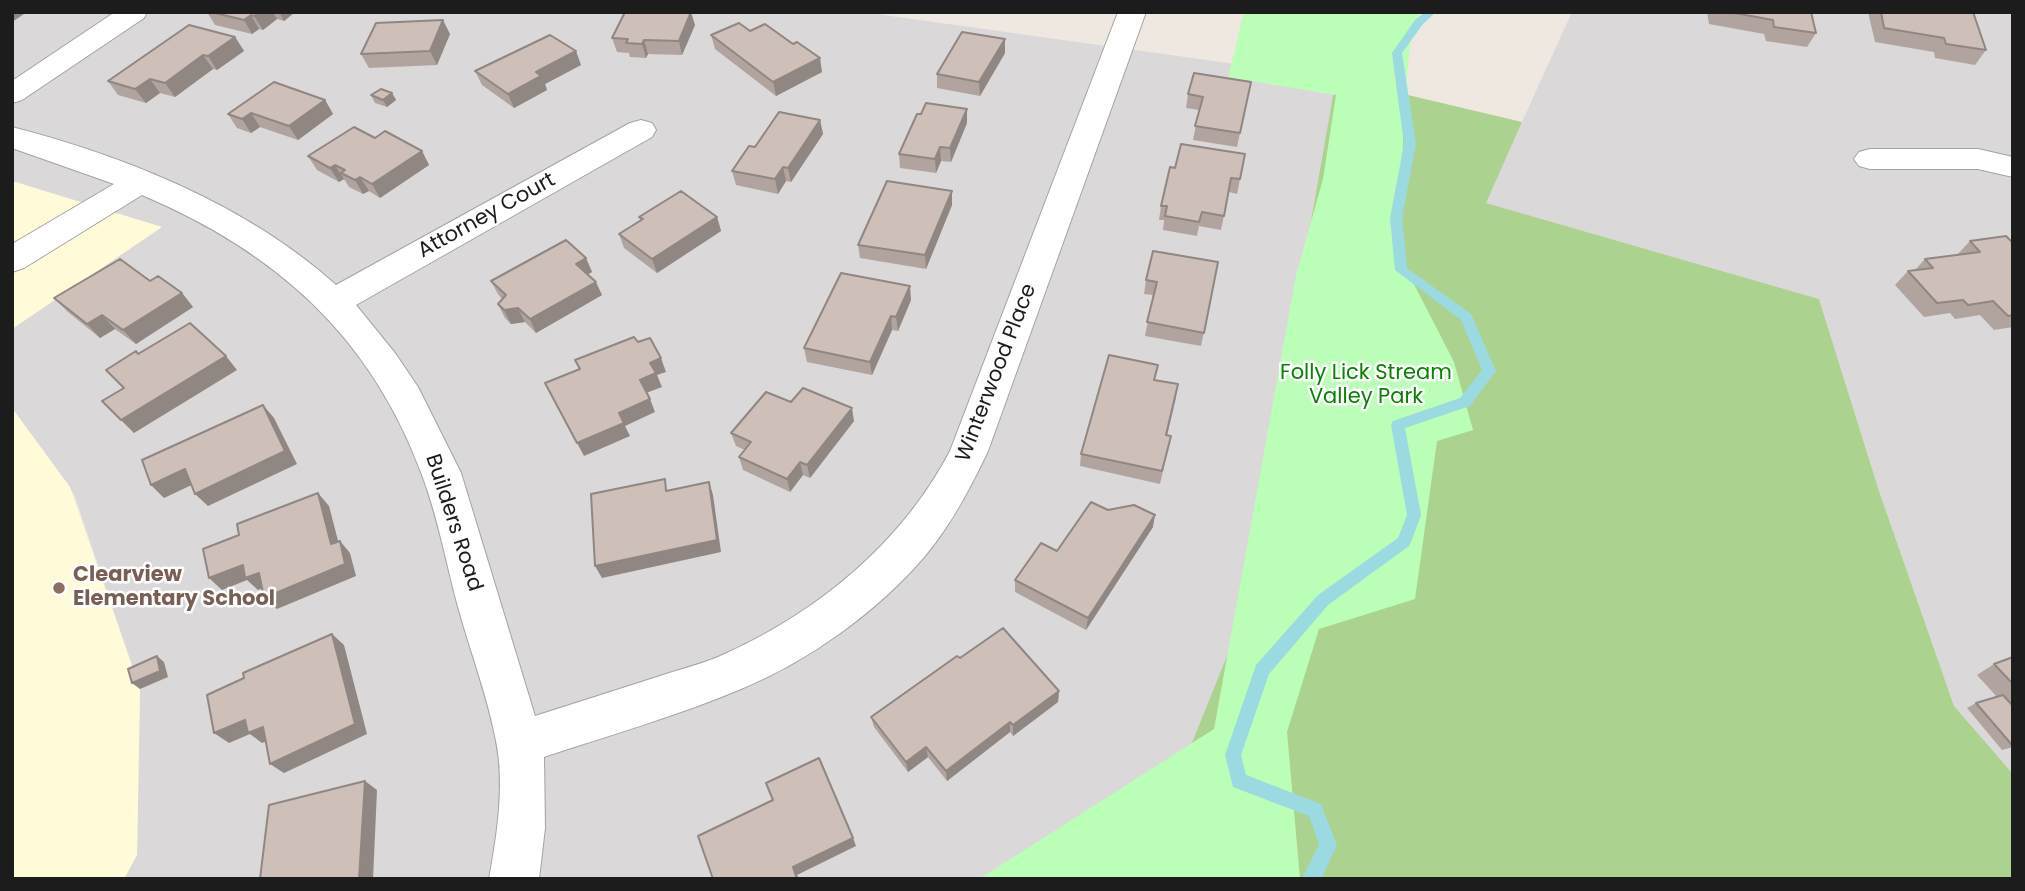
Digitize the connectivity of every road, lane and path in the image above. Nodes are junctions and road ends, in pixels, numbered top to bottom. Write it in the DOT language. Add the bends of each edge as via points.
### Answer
graph roads {
  1 [pos="134,12"];
  2 [pos="1132,12"];
  3 [pos="12,94"];
  4 [pos="641,130"];
  5 [pos="12,137"];
  6 [pos="1870,159"];
  7 [pos="2013,167"];
  8 [pos="140,182"];
  9 [pos="12,260"];
  10 [pos="333,302"];
  11 [pos="520,743"];
  12 [pos="514,879"];
  1 -- 3 [label="street"];
  2 -- 11 [label="street, Winterwood Place" via="969,452 911,543 862,591 804,634 728,674"];
  4 -- 10 [label="street, Attorney Court"];
  5 -- 8 [label="street, Builders Road"];
  6 -- 7 [label="street" via="1978,159"];
  8 -- 9 [label="street"];
  8 -- 10 [label="street, Builders Road" via="229,223 286,260"];
  10 -- 11 [label="street, Builders Road" via="366,339 407,401 441,474"];
  11 -- 12 [label="street, Builders Road" via="523,778"];
}
